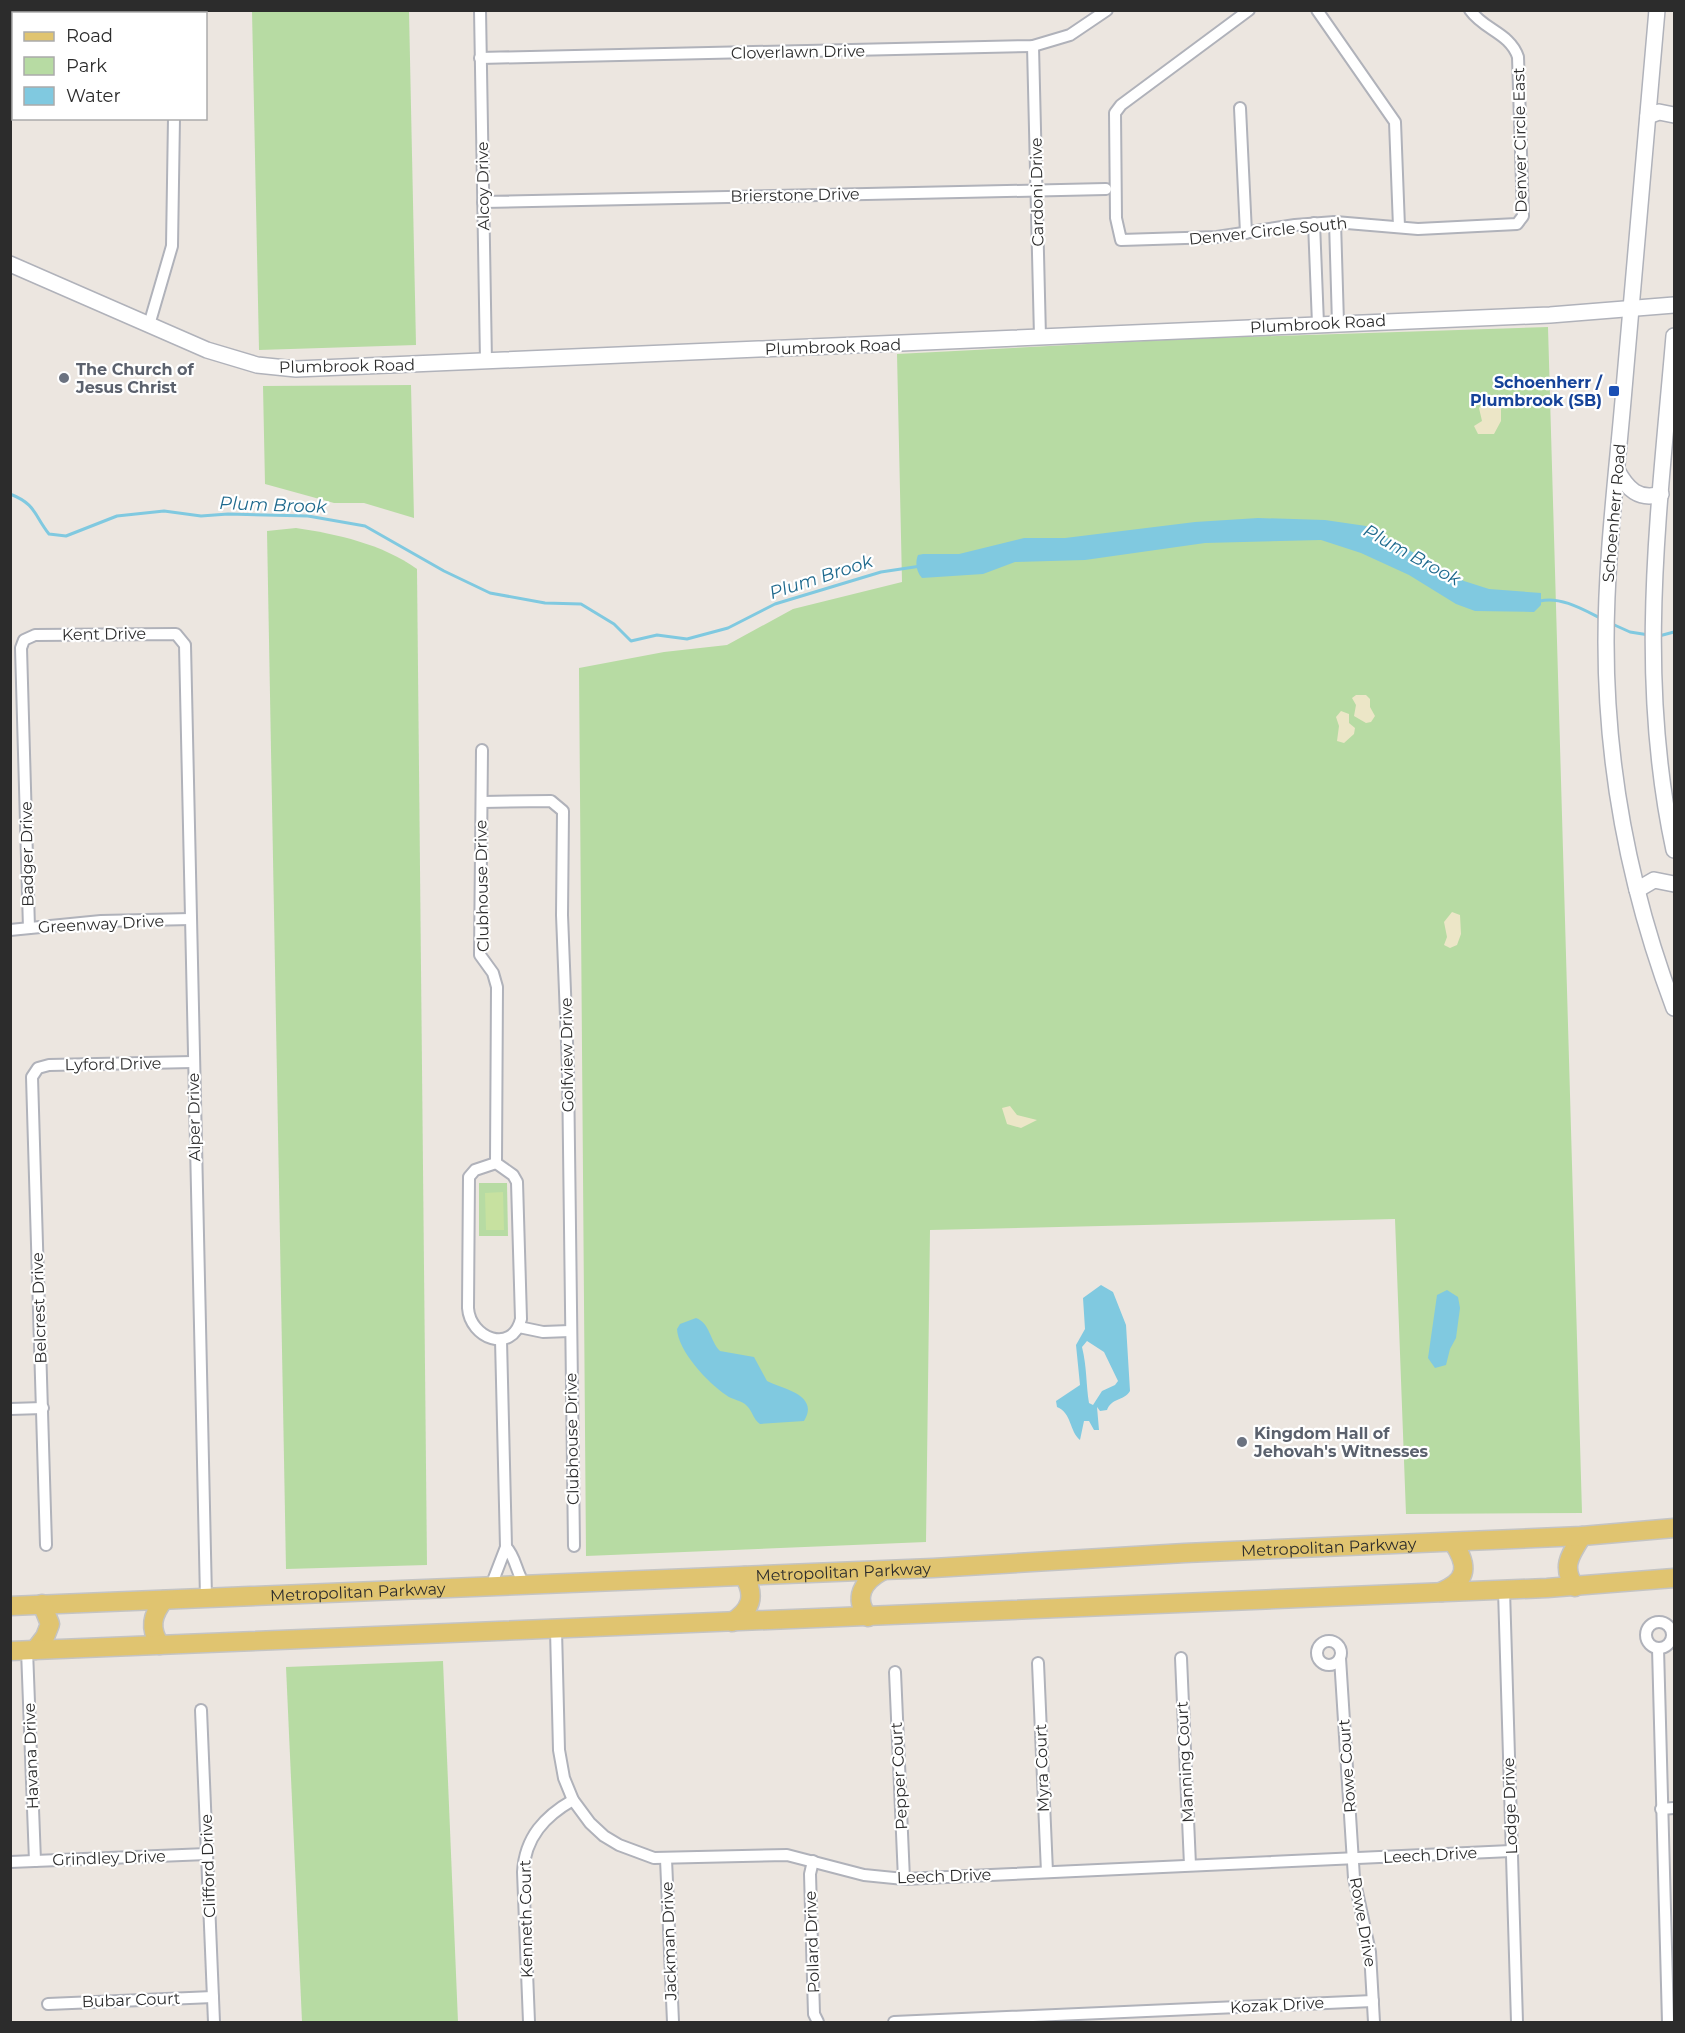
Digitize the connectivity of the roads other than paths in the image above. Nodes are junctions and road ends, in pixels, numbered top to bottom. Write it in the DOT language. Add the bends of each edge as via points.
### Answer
graph roads {
  1 [pos="480,10"];
  2 [pos="1107,10"];
  3 [pos="1249,10"];
  4 [pos="1317,10"];
  5 [pos="1470,10"];
  6 [pos="1657,10"];
  7 [pos="1033,46"];
  8 [pos="480,58"];
  9 [pos="1240,108"];
  10 [pos="1674,115"];
  11 [pos="1648,116"];
  12 [pos="174,120"];
  13 [pos="1036,188"];
  14 [pos="1106,189"];
  15 [pos="483,202"];
  16 [pos="1521,221"];
  17 [pos="1335,222"];
  18 [pos="1314,223"];
  19 [pos="1399,227"];
  20 [pos="1246,233"];
  21 [pos="10,264"];
  22 [pos="1674,305"];
  23 [pos="1630,308"];
  24 [pos="1338,323"];
  25 [pos="1318,324"];
  26 [pos="149,325"];
  27 [pos="1674,336"];
  28 [pos="1040,337"];
  29 [pos="486,362"];
  30 [pos="1617,470"];
  31 [pos="1661,494"];
  32 [pos="180,636"];
  33 [pos="27,638"];
  34 [pos="482,750"];
  35 [pos="482,802"];
  36 [pos="1674,850"];
  37 [pos="1674,884"];
  38 [pos="1637,890"];
  39 [pos="191,919"];
  40 [pos="29,928"];
  41 [pos="10,930"];
  42 [pos="1674,1008"];
  43 [pos="193,1062"];
  44 [pos="34,1071"];
  45 [pos="496,1163"];
  46 [pos="519,1327"];
  47 [pos="570,1331"];
  48 [pos="501,1340"];
  49 [pos="10,1408"];
  50 [pos="43,1408"];
  51 [pos="1674,1528"];
  52 [pos="1582,1536"];
  53 [pos="1453,1542"];
  54 [pos="46,1545"];
  55 [pos="574,1546"];
  56 [pos="507,1547"];
  57 [pos="882,1571"];
  58 [pos="744,1576"];
  59 [pos="1674,1578"];
  60 [pos="525,1585"];
  61 [pos="490,1586"];
  62 [pos="1575,1587"];
  63 [pos="1504,1590"];
  64 [pos="1440,1593"];
  65 [pos="206,1598"];
  66 [pos="164,1600"];
  67 [pos="42,1604"];
  68 [pos="10,1606"];
  69 [pos="868,1617"];
  70 [pos="732,1623"];
  71 [pos="556,1630"];
  72 [pos="160,1645"];
  73 [pos="1658,1648"];
  74 [pos="24,1650"];
  75 [pos="1181,1658"];
  76 [pos="1340,1658"];
  77 [pos="1038,1663"];
  78 [pos="1327,1665"];
  79 [pos="895,1672"];
  80 [pos="1340,1674"];
  81 [pos="201,1710"];
  82 [pos="573,1800"];
  83 [pos="1674,1808"];
  84 [pos="1661,1809"];
  85 [pos="1511,1851"];
  86 [pos="207,1854"];
  87 [pos="1353,1858"];
  88 [pos="666,1859"];
  89 [pos="35,1861"];
  90 [pos="813,1861"];
  91 [pos="10,1862"];
  92 [pos="1190,1865"];
  93 [pos="1047,1872"];
  94 [pos="904,1879"];
  95 [pos="1671,1988"];
  96 [pos="213,1997"];
  97 [pos="1373,2001"];
  98 [pos="48,2004"];
  99 [pos="214,2022"];
  100 [pos="529,2022"];
  101 [pos="673,2022"];
  102 [pos="818,2022"];
  103 [pos="894,2022"];
  104 [pos="1374,2022"];
  105 [pos="1517,2022"];
  106 [pos="1668,2022"];
  1 -- 8 [label="street, Alcoy Drive"];
  2 -- 7 [label="street, Cloverlawn Drive" via="1070,35"];
  3 -- 20 [label="street, Denver Circle South" via="1115,113 1116,218 1121,240"];
  4 -- 19 [label="street" via="1395,122"];
  5 -- 16 [label="street, Denver Circle East" via="1482,24 1514,45 1518,57"];
  6 -- 11 [label="street, Schoenherr Road"];
  7 -- 8 [label="street, Cloverlawn Drive"];
  7 -- 13 [label="street, Cardoni Drive"];
  8 -- 15 [label="street, Alcoy Drive"];
  9 -- 20 [label="street"];
  10 -- 11 [label="street" via="1659,112"];
  11 -- 23 [label="street, Schoenherr Road"];
  12 -- 26 [label="street" via="172,246"];
  13 -- 14 [label="street, Brierstone Drive"];
  13 -- 15 [label="street, Brierstone Drive"];
  13 -- 28 [label="street, Cardoni Drive"];
  15 -- 29 [label="street, Alcoy Drive"];
  16 -- 19 [label="street, Denver Circle South" via="1503,225"];
  17 -- 18 [label="street, Denver Circle South"];
  17 -- 19 [label="street, Denver Circle South"];
  17 -- 24 [label="street"];
  18 -- 20 [label="street, Denver Circle South"];
  18 -- 25 [label="street"];
  21 -- 26 [label="street, Plumbrook Road"];
  22 -- 23 [label="street, Plumbrook Road"];
  23 -- 24 [label="street, Plumbrook Road"];
  23 -- 30 [label="street, Schoenherr Road"];
  24 -- 25 [label="street, Plumbrook Road"];
  25 -- 28 [label="street, Plumbrook Road"];
  26 -- 29 [label="street, Plumbrook Road" via="233,359 276,368"];
  27 -- 31 [label="street"];
  28 -- 29 [label="street, Plumbrook Road"];
  30 -- 31 [label="street" via="1635,493"];
  30 -- 38 [label="street, Schoenherr Road" via="1606,640 1614,770"];
  31 -- 36 [label="street" via="1652,641 1656,735"];
  32 -- 33 [label="street, Kent Drive" via="172,632"];
  32 -- 39 [label="street, Alper Drive" via="184,645"];
  33 -- 40 [label="street, Badger Drive" via="21,648"];
  34 -- 35 [label="street, Clubhouse Drive"];
  35 -- 45 [label="street, Clubhouse Drive" via="480,955 493,973 496,987"];
  35 -- 47 [label="street, Golfview Drive" via="551,801 563,812"];
  37 -- 38 [label="street" via="1654,879"];
  38 -- 42 [label="street, Schoenherr Road"];
  39 -- 40 [label="street, Greenway Drive"];
  39 -- 43 [label="street, Alper Drive"];
  40 -- 41 [label="street, Greenway Drive"];
  43 -- 44 [label="street, Lyford Drive" via="49,1065"];
  43 -- 65 [label="street, Alper Drive"];
  44 -- 50 [label="street, Belcrest Drive" via="32,1115"];
  45 -- 46 [label="street" via="517,1182"];
  45 -- 48 [label="street" via="469,1177 468,1308 475,1329 488,1338"];
  46 -- 47 [label="street" via="543,1332"];
  46 -- 48 [label="street"];
  47 -- 55 [label="street, Clubhouse Drive"];
  48 -- 56 [label="street"];
  49 -- 50 [label="street"];
  50 -- 54 [label="street, Belcrest Drive"];
  51 -- 52 [label="main road, Metropolitan Parkway"];
  52 -- 53 [label="main road, Metropolitan Parkway"];
  52 -- 62 [label="main road" via="1567,1563 1567,1574"];
  53 -- 57 [label="main road, Metropolitan Parkway"];
  53 -- 64 [label="main road" via="1463,1560 1463,1574 1453,1587"];
  56 -- 60 [label="street"];
  56 -- 61 [label="street"];
  57 -- 58 [label="main road, Metropolitan Parkway"];
  57 -- 69 [label="main road" via="862,1589 861,1604"];
  58 -- 60 [label="main road, Metropolitan Parkway"];
  58 -- 70 [label="main road" via="751,1590 751,1602 746,1612"];
  59 -- 62 [label="main road"];
  60 -- 61 [label="main road, Metropolitan Parkway"];
  61 -- 65 [label="main road, Metropolitan Parkway"];
  62 -- 63 [label="main road"];
  63 -- 64 [label="main road"];
  63 -- 85 [label="street, Lodge Drive"];
  64 -- 69 [label="main road"];
  65 -- 66 [label="main road, Metropolitan Parkway"];
  66 -- 67 [label="main road, Metropolitan Parkway"];
  66 -- 72 [label="main road" via="156,1610 152,1626"];
  67 -- 68 [label="main road, Metropolitan Parkway"];
  67 -- 74 [label="main road" via="50,1624 45,1637"];
  69 -- 70 [label="main road"];
  70 -- 71 [label="main road"];
  71 -- 72 [label="main road"];
  71 -- 82 [label="street, Leech Drive" via="561,1762"];
  72 -- 74 [label="main road"];
  73 -- 84 [label="street"];
  74 -- 89 [label="street, Havana Drive"];
  75 -- 92 [label="street, Manning Court"];
  76 -- 78 [label="street"];
  76 -- 78 [label="street" via="1341,1650 1336,1643 1324,1641 1316,1654"];
  76 -- 80 [label="street, Rowe Court"];
  77 -- 93 [label="street, Myra Court"];
  78 -- 80 [label="street"];
  79 -- 94 [label="street, Pepper Court"];
  80 -- 87 [label="street, Rowe Court"];
  81 -- 86 [label="street, Clifford Drive"];
  82 -- 88 [label="street, Leech Drive" via="604,1836 638,1853"];
  82 -- 100 [label="street, Kenneth Court" via="542,1822 525,1852"];
  83 -- 84 [label="street"];
  84 -- 95 [label="street"];
  85 -- 87 [label="street, Leech Drive"];
  85 -- 105 [label="street, Lodge Drive"];
  86 -- 89 [label="street, Grindley Drive"];
  86 -- 96 [label="street, Clifford Drive"];
  87 -- 92 [label="street, Leech Drive"];
  87 -- 97 [label="street, Rowe Drive" via="1355,1890 1370,1952"];
  88 -- 90 [label="street, Leech Drive" via="776,1855"];
  88 -- 101 [label="street, Jackman Drive"];
  89 -- 91 [label="street, Grindley Drive"];
  90 -- 94 [label="street, Leech Drive" via="864,1875"];
  90 -- 102 [label="street, Pollard Drive" via="810,1874 814,2014"];
  92 -- 93 [label="street, Leech Drive"];
  93 -- 94 [label="street, Leech Drive"];
  95 -- 106 [label="street"];
  96 -- 98 [label="street, Bubar Court"];
  96 -- 99 [label="street, Clifford Drive"];
  97 -- 103 [label="street, Kozak Drive"];
  97 -- 104 [label="street, Rowe Drive"];
}
